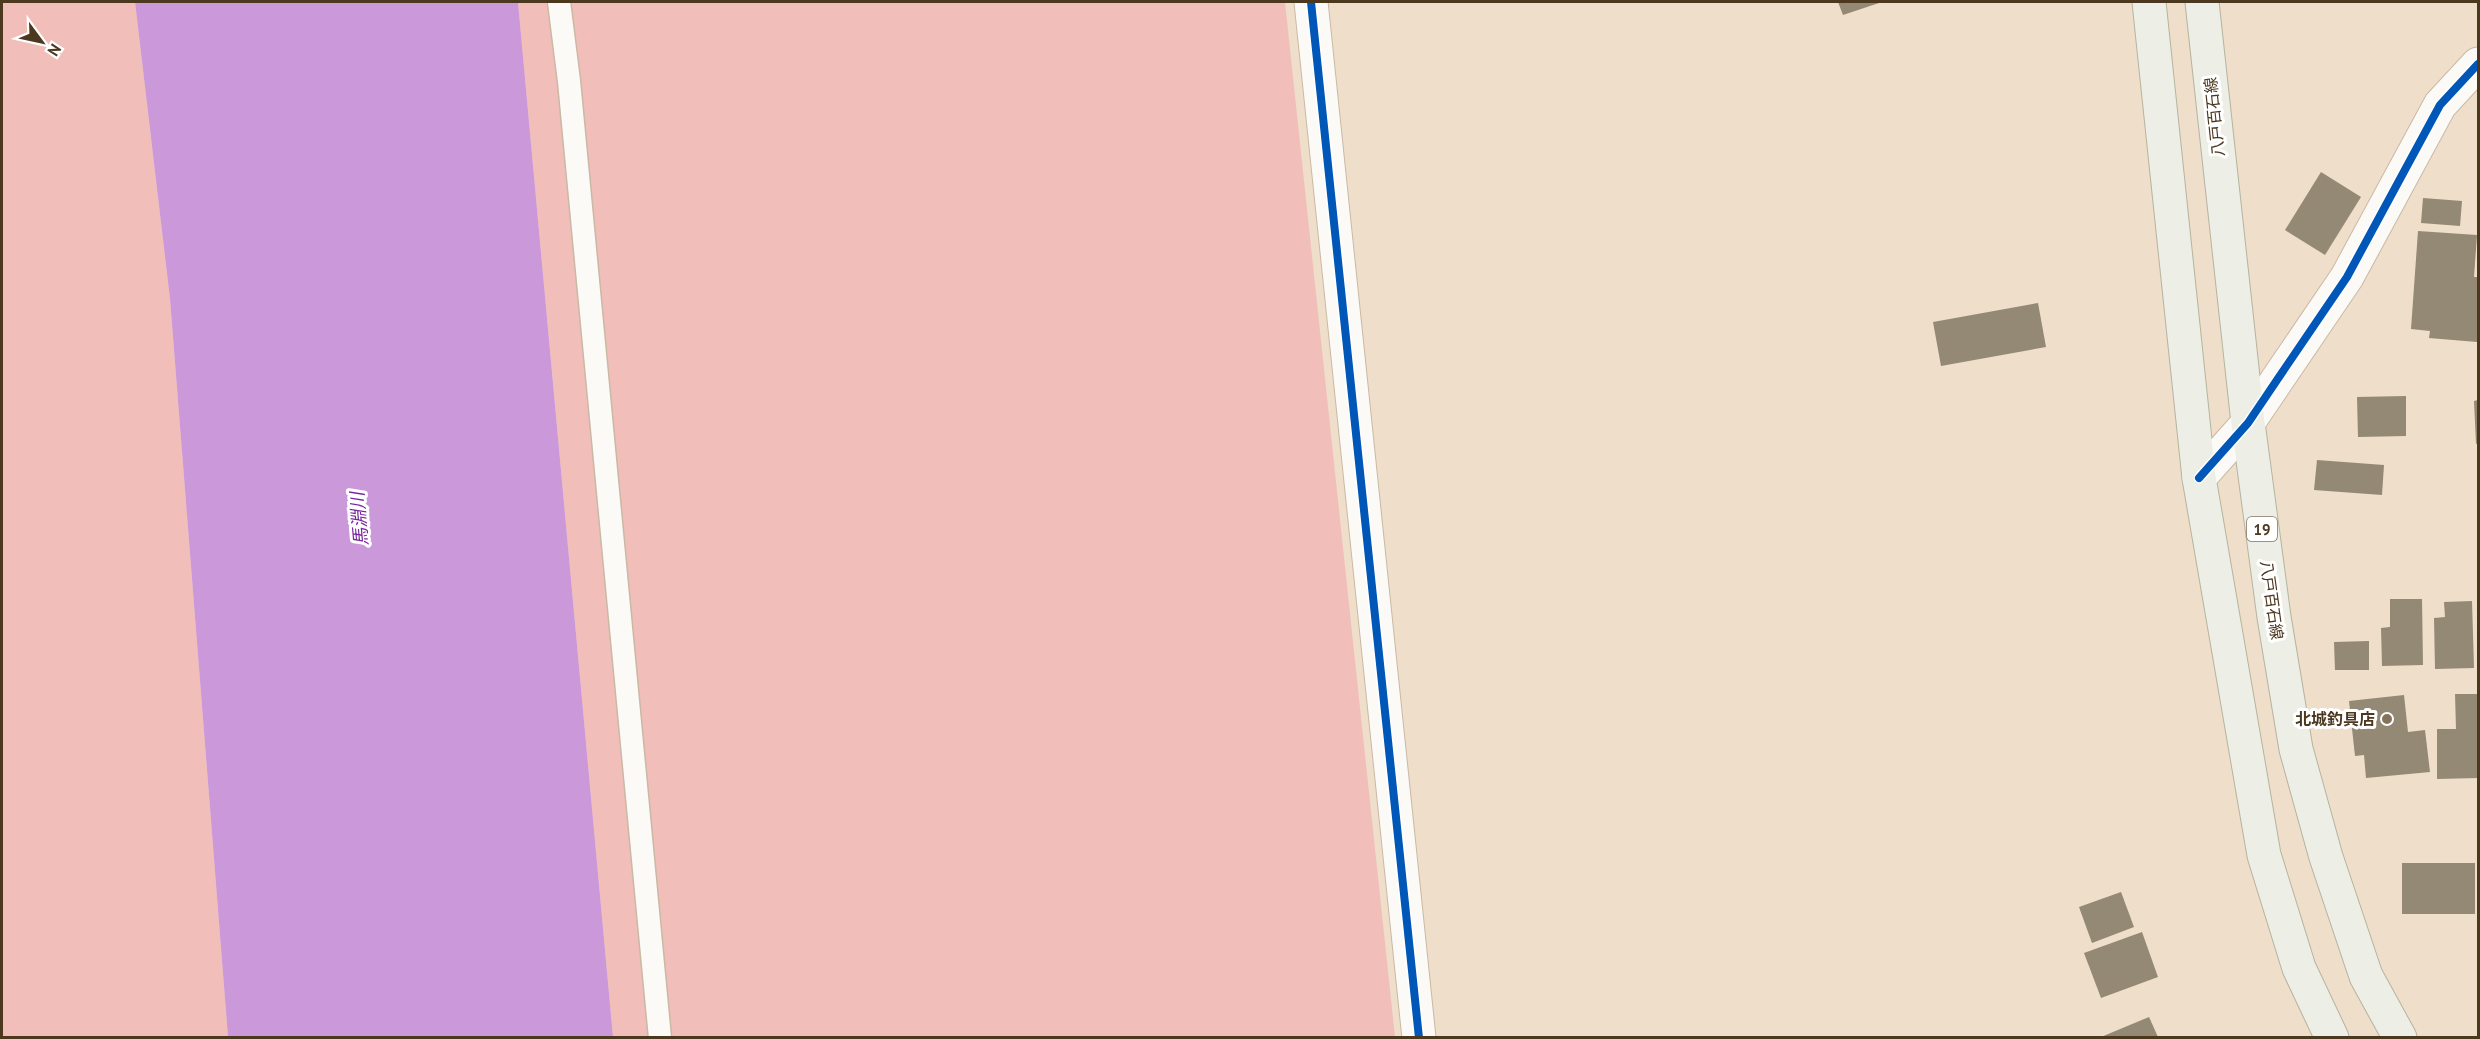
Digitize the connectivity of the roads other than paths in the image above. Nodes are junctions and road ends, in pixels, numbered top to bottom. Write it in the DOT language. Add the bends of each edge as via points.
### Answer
graph roads {
  1 [pos="559,2"];
  2 [pos="1311,2"];
  3 [pos="2149,2"];
  4 [pos="2202,2"];
  5 [pos="2478,64"];
  6 [pos="2248,423"];
  7 [pos="2199,478"];
  8 [pos="660,1038"];
  9 [pos="1419,1038"];
  10 [pos="2332,1038"];
  11 [pos="2400,1038"];
  1 -- 8 [label="lane"];
  2 -- 9 [label="street"];
  3 -- 7 [label="main road"];
  4 -- 6 [label="main road, 八戸百石線 / 19"];
  5 -- 6 [label="street" via="2440,105 2347,277"];
  6 -- 7 [label="street"];
  6 -- 11 [label="main road, 八戸百石線 / 19" via="2296,749 2326,857 2366,976"];
  7 -- 10 [label="main road" via="2264,855 2300,968"];
}
